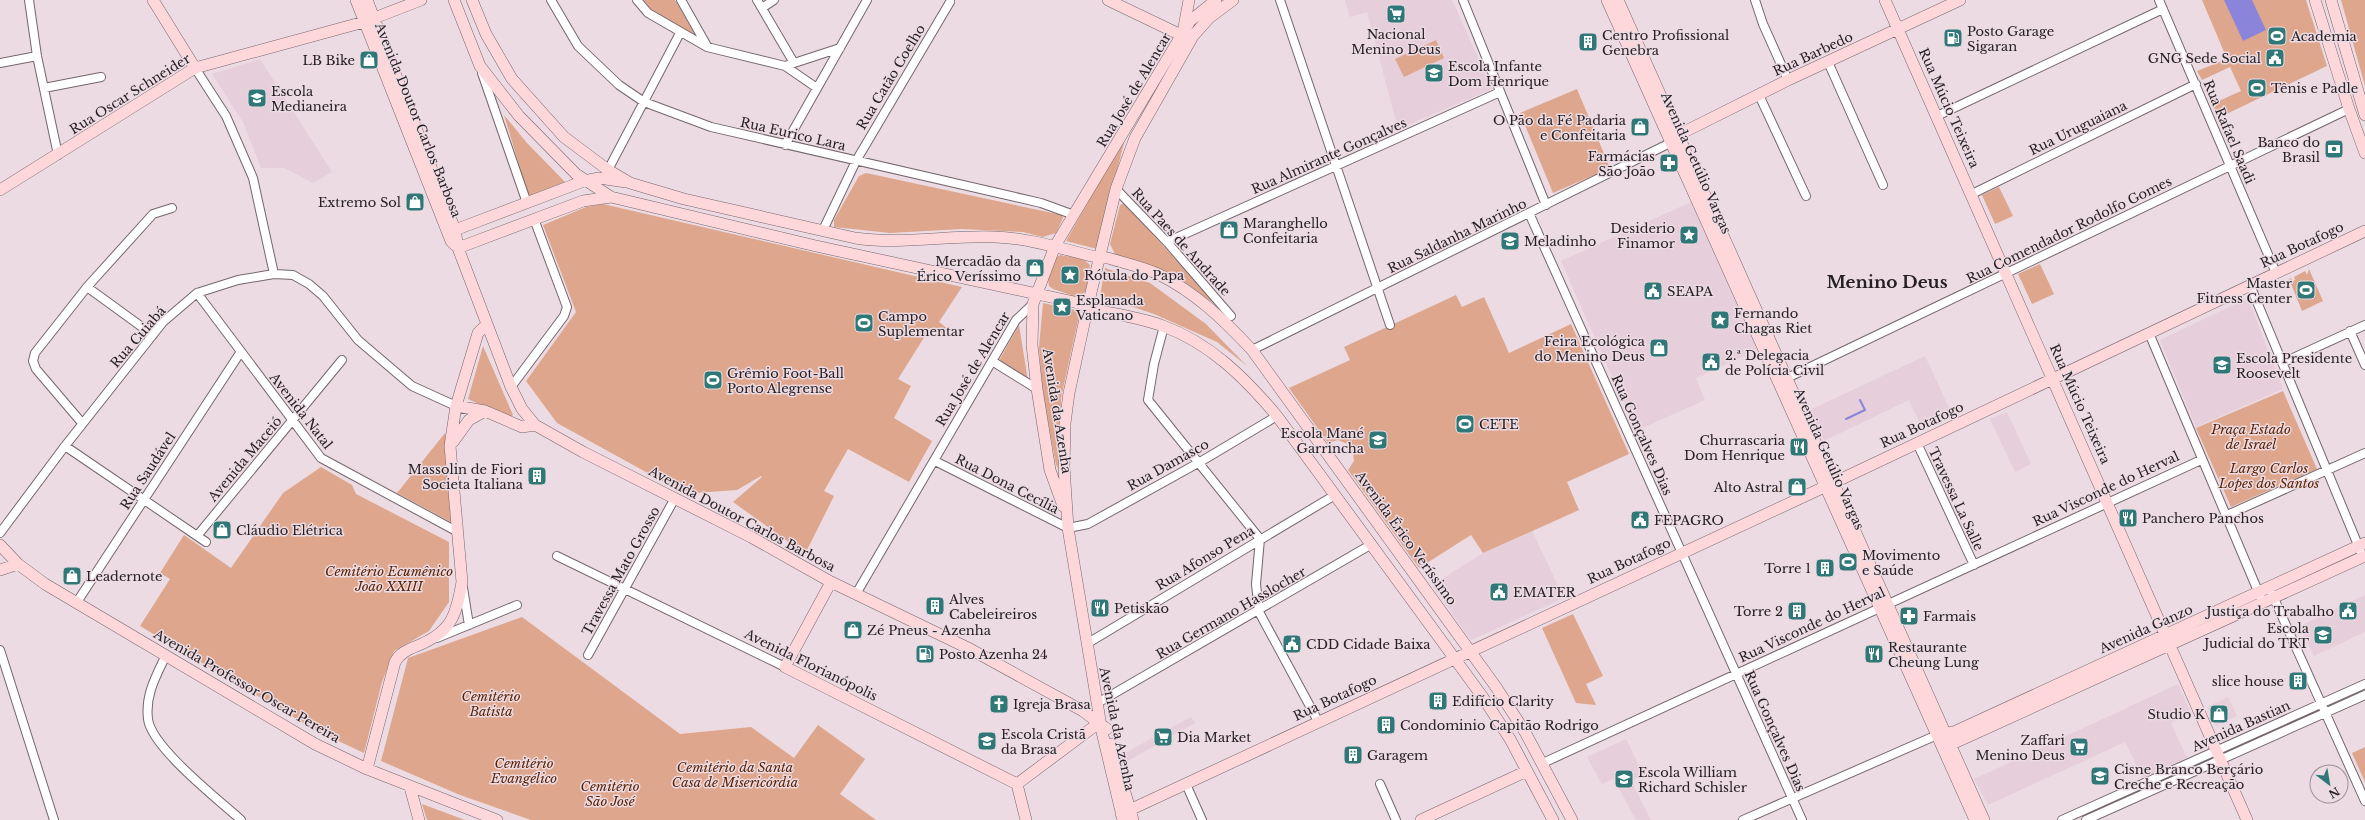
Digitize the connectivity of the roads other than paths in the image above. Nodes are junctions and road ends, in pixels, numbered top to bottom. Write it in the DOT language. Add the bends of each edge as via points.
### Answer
graph roads {
  1 [pos="29,0"];
  2 [pos="153,0"];
  3 [pos="356,0"];
  4 [pos="367,0"];
  5 [pos="421,0"];
  6 [pos="454,0"];
  7 [pos="472,0"];
  8 [pos="551,0"];
  9 [pos="638,0"];
  10 [pos="681,0"];
  11 [pos="758,0"];
  12 [pos="774,0"];
  13 [pos="867,0"];
  14 [pos="1108,0"];
  15 [pos="1189,0"];
  16 [pos="1216,0"];
  17 [pos="1233,0"];
  18 [pos="1280,0"];
  19 [pos="1463,0"];
  20 [pos="1607,0"];
  21 [pos="1618,0"];
  22 [pos="1755,0"];
  23 [pos="1885,0"];
  24 [pos="1960,0"];
  25 [pos="2159,0"];
  26 [pos="2315,0"];
  27 [pos="2331,0"];
  28 [pos="950,2"];
  29 [pos="762,8"];
  30 [pos="2163,9"];
  31 [pos="369,20"];
  32 [pos="1899,30"];
  33 [pos="680,33"];
  34 [pos="1183,36"];
  35 [pos="707,47"];
  36 [pos="840,48"];
  37 [pos="1181,54"];
  38 [pos="37,56"];
  39 [pos="1828,62"];
  40 [pos="0,63"];
  41 [pos="794,63"];
  42 [pos="480,66"];
  43 [pos="785,66"];
  44 [pos="196,68"];
  45 [pos="101,77"];
  46 [pos="1788,80"];
  47 [pos="2196,84"];
  48 [pos="44,88"];
  49 [pos="817,88"];
  50 [pos="1500,92"];
  51 [pos="1759,94"];
  52 [pos="644,102"];
  53 [pos="2362,102"];
  54 [pos="2348,109"];
  55 [pos="2365,115"];
  56 [pos="1937,116"];
  57 [pos="1675,138"];
  58 [pos="785,145"];
  59 [pos="2365,153"];
  60 [pos="58,155"];
  61 [pos="856,161"];
  62 [pos="1338,165"];
  63 [pos="2230,166"];
  64 [pos="608,170"];
  65 [pos="584,181"];
  66 [pos="630,183"];
  67 [pos="1883,186"];
  68 [pos="1116,188"];
  69 [pos="0,190"];
  70 [pos="1972,194"];
  71 [pos="1806,196"];
  72 [pos="611,197"];
  73 [pos="527,203"];
  74 [pos="1546,205"];
  75 [pos="172,208"];
  76 [pos="1529,214"];
  77 [pos="1074,215"];
  78 [pos="534,219"];
  79 [pos="455,230"];
  80 [pos="823,230"];
  81 [pos="2365,231"];
  82 [pos="1167,242"];
  83 [pos="1055,246"];
  84 [pos="458,248"];
  85 [pos="1100,258"];
  86 [pos="2007,273"];
  87 [pos="2276,273"];
  88 [pos="274,274"];
  89 [pos="2250,285"];
  90 [pos="88,287"];
  91 [pos="1378,288"];
  92 [pos="197,293"];
  93 [pos="1034,299"];
  94 [pos="1088,305"];
  95 [pos="1227,316"];
  96 [pos="487,324"];
  97 [pos="1390,325"];
  98 [pos="2365,325"];
  99 [pos="1164,326"];
  100 [pos="2350,331"];
  101 [pos="2149,333"];
  102 [pos="153,335"];
  103 [pos="1252,350"];
  104 [pos="240,353"];
  105 [pos="342,360"];
  106 [pos="992,361"];
  107 [pos="2282,363"];
  108 [pos="2365,365"];
  109 [pos="2054,378"];
  110 [pos="1784,384"];
  111 [pos="511,386"];
  112 [pos="1037,389"];
  113 [pos="456,406"];
  114 [pos="485,411"];
  115 [pos="1277,416"];
  116 [pos="293,421"];
  117 [pos="82,423"];
  118 [pos="535,425"];
  119 [pos="1917,443"];
  120 [pos="65,446"];
  121 [pos="450,446"];
  122 [pos="2365,453"];
  123 [pos="2201,460"];
  124 [pos="936,461"];
  125 [pos="1200,462"];
  126 [pos="2327,470"];
  127 [pos="1829,484"];
  128 [pos="1335,495"];
  129 [pos="675,498"];
  130 [pos="143,500"];
  131 [pos="2108,503"];
  132 [pos="2225,516"];
  133 [pos="1068,524"];
  134 [pos="458,532"];
  135 [pos="0,533"];
  136 [pos="196,536"];
  137 [pos="1260,539"];
  138 [pos="206,542"];
  139 [pos="1372,544"];
  140 [pos="2362,544"];
  141 [pos="0,545"];
  142 [pos="1682,552"];
  143 [pos="557,556"];
  144 [pos="2364,556"];
  145 [pos="18,564"];
  146 [pos="1974,565"];
  147 [pos="0,570"];
  148 [pos="462,582"];
  149 [pos="831,582"];
  150 [pos="625,589"];
  151 [pos="2271,593"];
  152 [pos="856,594"];
  153 [pos="2261,598"];
  154 [pos="77,602"];
  155 [pos="517,605"];
  156 [pos="1885,610"];
  157 [pos="1259,612"];
  158 [pos="469,625"];
  159 [pos="434,639"];
  160 [pos="2169,640"];
  161 [pos="1088,643"];
  162 [pos="0,650"];
  163 [pos="1471,651"];
  164 [pos="166,655"];
  165 [pos="588,655"];
  166 [pos="1455,658"];
  167 [pos="785,667"];
  168 [pos="1737,675"];
  169 [pos="2365,684"];
  170 [pos="2059,690"];
  171 [pos="2365,695"];
  172 [pos="1101,701"];
  173 [pos="2321,704"];
  174 [pos="2325,712"];
  175 [pos="1318,720"];
  176 [pos="1103,725"];
  177 [pos="1939,729"];
  178 [pos="1946,746"];
  179 [pos="2219,755"];
  180 [pos="1543,763"];
  181 [pos="367,769"];
  182 [pos="1527,771"];
  183 [pos="1017,784"];
  184 [pos="1186,784"];
  185 [pos="1380,784"];
  186 [pos="410,787"];
  187 [pos="1792,797"];
  188 [pos="2365,801"];
  189 [pos="2082,811"];
  190 [pos="1127,816"];
  191 [pos="54,820"];
  192 [pos="241,820"];
  193 [pos="419,820"];
  194 [pos="497,820"];
  195 [pos="1026,820"];
  196 [pos="1202,820"];
  197 [pos="1396,820"];
  198 [pos="1421,820"];
  199 [pos="1553,820"];
  200 [pos="1572,820"];
  201 [pos="1743,820"];
  202 [pos="1802,820"];
  203 [pos="1975,820"];
  204 [pos="1984,820"];
  205 [pos="2062,820"];
  206 [pos="2086,820"];
  207 [pos="2247,820"];
  1 -- 38 [label="street"];
  2 -- 44 [label="street"];
  3 -- 31 [label="street, Avenida Doutor Carlos Barbosa"];
  4 -- 31 [label="street, Avenida Doutor Carlos Barbosa"];
  5 -- 31 [label="street, Rua Oscar Schneider"];
  6 -- 42 [label="street"];
  7 -- 64 [label="street" via="486,34 512,79 564,137"];
  8 -- 52 [label="street, Rua Eurico Lara" via="578,46 619,85"];
  9 -- 33 [label="street" via="648,13"];
  10 -- 35 [label="street"];
  11 -- 29 [label="street"];
  12 -- 29 [label="street"];
  13 -- 36 [label="street"];
  14 -- 34 [label="street"];
  15 -- 34 [label="street"];
  16 -- 34 [label="street, Rua José de Alencar" via="1190,21"];
  17 -- 37 [label="street, Rua José de Alencar" via="1209,18"];
  18 -- 62 [label="street"];
  19 -- 50 [label="street"];
  20 -- 57 [label="street, Avenida Getúlio Vargas"];
  21 -- 57 [label="street, Avenida Getúlio Vargas"];
  22 -- 46 [label="street" via="1762,24"];
  23 -- 32 [label="street, Rua Múcio Teixeira"];
  24 -- 32 [label="street, Rua Barbedo"];
  25 -- 30 [label="street, Rua Rafael Saadi"];
  26 -- 54 [label="street"];
  27 -- 53 [label="street"];
  28 -- 61 [label="street, Rua Catão Coelho"];
  29 -- 41 [label="street"];
  30 -- 47 [label="street, Rua Rafael Saadi"];
  30 -- 56 [label="street"];
  31 -- 44 [label="street, Rua Oscar Schneider"];
  31 -- 79 [label="street, Avenida Doutor Carlos Barbosa"];
  31 -- 84 [label="street, Avenida Doutor Carlos Barbosa" via="451,241"];
  32 -- 39 [label="street, Rua Barbedo"];
  32 -- 56 [label="street, Rua Múcio Teixeira"];
  33 -- 35 [label="street"];
  33 -- 52 [label="street"];
  34 -- 37 [label="street"];
  34 -- 77 [label="street, Rua José de Alencar"];
  35 -- 43 [label="street"];
  36 -- 41 [label="street"];
  36 -- 49 [label="street"];
  37 -- 68 [label="street, Rua José de Alencar" via="1135,138"];
  38 -- 40 [label="street"];
  38 -- 48 [label="street"];
  39 -- 46 [label="street, Rua Barbedo"];
  39 -- 67 [label="street"];
  41 -- 43 [label="street"];
  42 -- 65 [label="street" via="518,116"];
  42 -- 73 [label="street"];
  43 -- 49 [label="street"];
  44 -- 60 [label="street, Rua Oscar Schneider"];
  44 -- 88 [label="street" via="226,116 253,178"];
  45 -- 48 [label="street"];
  46 -- 51 [label="street, Rua Barbedo"];
  47 -- 63 [label="street, Rua Rafael Saadi"];
  47 -- 70 [label="street, Rua Uruguaiana"];
  48 -- 60 [label="street"];
  49 -- 58 [label="street"];
  50 -- 62 [label="street, Rua Almirante Gonçalves"];
  50 -- 74 [label="street"];
  51 -- 57 [label="street, Rua Barbedo"];
  51 -- 71 [label="street"];
  52 -- 58 [label="street, Rua Eurico Lara" via="712,127"];
  52 -- 64 [label="street"];
  53 -- 54 [label="street"];
  53 -- 55 [label="street"];
  54 -- 59 [label="street"];
  54 -- 63 [label="street, Rua Comendador Rodolfo Gomes"];
  56 -- 70 [label="street, Rua Múcio Teixeira"];
  57 -- 74 [label="street, Rua Saldanha Marinho"];
  57 -- 110 [label="street, Avenida Getúlio Vargas"];
  58 -- 61 [label="street, Rua Eurico Lara"];
  60 -- 69 [label="street, Rua Oscar Schneider"];
  61 -- 77 [label="street, Rua Eurico Lara" via="1040,204"];
  61 -- 80 [label="street, Rua Catão Coelho"];
  62 -- 82 [label="street, Rua Almirante Gonçalves"];
  62 -- 91 [label="street"];
  63 -- 86 [label="street, Rua Comendador Rodolfo Gomes"];
  63 -- 87 [label="street, Rua Rafael Saadi"];
  64 -- 66 [label="street"];
  65 -- 66 [label="street" via="599,178"];
  65 -- 72 [label="street"];
  65 -- 73 [label="street"];
  66 -- 80 [label="street, Avenida Érico Veríssimo" via="684,199"];
  68 -- 82 [label="street, Rua Paes de Andrade"];
  68 -- 85 [label="street, Rua José de Alencar"];
  70 -- 86 [label="street, Rua Múcio Teixeira"];
  72 -- 78 [label="street" via="584,201"];
  72 -- 93 [label="street"];
  73 -- 79 [label="street"];
  74 -- 76 [label="street, Rua Saldanha Marinho"];
  75 -- 90 [label="street" via="152,214"];
  76 -- 91 [label="street, Rua Saldanha Marinho"];
  76 -- 142 [label="street, Rua Gonçalves Dias"];
  77 -- 83 [label="street, Rua José de Alencar"];
  78 -- 84 [label="street"];
  78 -- 111 [label="street" via="567,307 564,316"];
  79 -- 84 [label="street, Avenida Doutor Carlos Barbosa"];
  80 -- 83 [label="street, Avenida Érico Veríssimo" via="880,242 958,236 995,237"];
  81 -- 87 [label="street, Rua Botafogo"];
  82 -- 95 [label="street, Rua Paes de Andrade"];
  83 -- 85 [label="street, Avenida Érico Veríssimo"];
  83 -- 93 [label="street, Rua José de Alencar"];
  84 -- 96 [label="street, Avenida Doutor Carlos Barbosa"];
  85 -- 94 [label="street, Avenida da Azenha"];
  85 -- 95 [label="street, Avenida Érico Veríssimo" via="1108,258 1157,274"];
  86 -- 109 [label="street, Rua Múcio Teixeira"];
  86 -- 110 [label="street, Rua Comendador Rodolfo Gomes"];
  87 -- 89 [label="street, Rua Botafogo"];
  88 -- 92 [label="street, Rua Cuiabá" via="238,280"];
  88 -- 113 [label="street, Rua Cuiabá" via="293,275 310,284 323,296 358,340 412,386"];
  89 -- 101 [label="street, Rua Botafogo"];
  89 -- 107 [label="street"];
  90 -- 102 [label="street"];
  90 -- 117 [label="street" via="35,353 33,361 36,369"];
  91 -- 97 [label="street"];
  91 -- 103 [label="street, Rua Saldanha Marinho"];
  92 -- 102 [label="street, Rua Cuiabá" via="163,322"];
  92 -- 104 [label="street, Avenida Natal"];
  93 -- 94 [label="street"];
  93 -- 106 [label="street, Rua José de Alencar" via="1016,320"];
  93 -- 112 [label="street, Avenida da Azenha" via="1032,345"];
  94 -- 99 [label="street" via="1097,310"];
  94 -- 133 [label="street, Avenida da Azenha" via="1065,423 1064,467"];
  95 -- 103 [label="street, Avenida Érico Veríssimo"];
  96 -- 111 [label="street, Avenida Doutor Carlos Barbosa"];
  96 -- 113 [label="street" via="478,333"];
  98 -- 100 [label="street"];
  99 -- 115 [label="street" via="1214,352 1248,382"];
  99 -- 125 [label="street" via="1148,400"];
  100 -- 107 [label="street"];
  100 -- 108 [label="street"];
  101 -- 109 [label="street, Rua Botafogo"];
  101 -- 123 [label="street"];
  102 -- 117 [label="street, Rua Cuiabá"];
  103 -- 163 [label="street, Avenida Érico Veríssimo"];
  104 -- 116 [label="street, Avenida Natal"];
  104 -- 130 [label="street, Rua Saudável"];
  105 -- 116 [label="street, Avenida Maceió"];
  106 -- 112 [label="street"];
  106 -- 124 [label="street, Rua José de Alencar"];
  107 -- 126 [label="street"];
  109 -- 119 [label="street, Rua Botafogo"];
  109 -- 131 [label="street, Rua Múcio Teixeira"];
  110 -- 127 [label="street, Avenida Getúlio Vargas"];
  111 -- 118 [label="street, Avenida Doutor Carlos Barbosa" via="522,409"];
  112 -- 133 [label="street, Avenida da Azenha" via="1050,470"];
  113 -- 114 [label="street"];
  113 -- 121 [label="street"];
  114 -- 118 [label="street" via="522,427"];
  114 -- 121 [label="street" via="469,420"];
  115 -- 125 [label="street, Rua Damasco"];
  115 -- 128 [label="street"];
  116 -- 134 [label="street, Avenida Natal" via="321,458"];
  116 -- 136 [label="street, Avenida Maceió"];
  117 -- 120 [label="street, Rua Cuiabá"];
  118 -- 129 [label="street, Avenida Doutor Carlos Barbosa"];
  119 -- 127 [label="street, Rua Botafogo"];
  119 -- 146 [label="street, Travessa La Salle"];
  120 -- 130 [label="street"];
  120 -- 135 [label="street, Rua Cuiabá"];
  121 -- 134 [label="street"];
  122 -- 126 [label="street"];
  123 -- 131 [label="street, Rua Visconde do Herval"];
  123 -- 132 [label="street"];
  124 -- 133 [label="street, Rua Dona Cecília"];
  124 -- 152 [label="street, Rua José de Alencar"];
  125 -- 133 [label="street, Rua Damasco" via="1088,524"];
  125 -- 137 [label="street"];
  126 -- 132 [label="street"];
  126 -- 140 [label="street"];
  127 -- 142 [label="street, Rua Botafogo"];
  127 -- 156 [label="street, Avenida Getúlio Vargas"];
  128 -- 137 [label="street, Rua Afonso Pena"];
  128 -- 139 [label="street"];
  129 -- 149 [label="street, Avenida Doutor Carlos Barbosa"];
  129 -- 150 [label="street, Travessa Mato Grosso"];
  130 -- 136 [label="street"];
  130 -- 154 [label="street, Rua Saudável"];
  131 -- 146 [label="street, Rua Visconde do Herval"];
  131 -- 160 [label="street, Rua Múcio Teixeira"];
  132 -- 153 [label="street"];
  133 -- 161 [label="street, Avenida da Azenha"];
  134 -- 148 [label="street"];
  136 -- 138 [label="street"];
  137 -- 157 [label="street" via="1256,584"];
  137 -- 161 [label="street, Rua Afonso Pena"];
  139 -- 157 [label="street, Rua Germano Hasslocher"];
  139 -- 166 [label="street"];
  140 -- 144 [label="street"];
  140 -- 151 [label="street, Avenida Ganzo"];
  141 -- 145 [label="street, Avenida Professor Oscar Pereira"];
  142 -- 163 [label="street, Rua Botafogo"];
  142 -- 168 [label="street, Rua Gonçalves Dias"];
  143 -- 150 [label="street, Avenida Florianópolis"];
  144 -- 151 [label="street, Avenida Ganzo"];
  145 -- 147 [label="street"];
  145 -- 154 [label="street, Avenida Professor Oscar Pereira" via="45,584"];
  146 -- 156 [label="street, Rua Visconde do Herval"];
  148 -- 158 [label="street"];
  148 -- 159 [label="street" via="451,621"];
  149 -- 152 [label="street, Avenida Doutor Carlos Barbosa"];
  149 -- 167 [label="street"];
  150 -- 165 [label="street, Travessa Mato Grosso"];
  150 -- 167 [label="street, Avenida Florianópolis"];
  151 -- 153 [label="street, Avenida Ganzo"];
  151 -- 173 [label="street"];
  152 -- 176 [label="street, Avenida Doutor Carlos Barbosa" via="970,648"];
  153 -- 160 [label="street, Avenida Ganzo"];
  154 -- 164 [label="street, Avenida Professor Oscar Pereira"];
  155 -- 158 [label="street"];
  156 -- 168 [label="street, Rua Visconde do Herval"];
  156 -- 177 [label="street, Avenida Getúlio Vargas"];
  157 -- 172 [label="street, Rua Germano Hasslocher"];
  157 -- 175 [label="street"];
  158 -- 159 [label="street"];
  159 -- 181 [label="street" via="403,652 395,662"];
  160 -- 170 [label="street, Avenida Ganzo"];
  160 -- 179 [label="street, Rua Múcio Teixeira"];
  161 -- 172 [label="street, Avenida da Azenha" via="1092,650"];
  161 -- 176 [label="street, Avenida da Azenha" via="1087,651"];
  162 -- 191 [label="street"];
  163 -- 166 [label="street, Rua Botafogo"];
  163 -- 180 [label="street, Avenida Érico Veríssimo"];
  164 -- 181 [label="street, Avenida Professor Oscar Pereira" via="316,744"];
  164 -- 192 [label="street" via="149,693 148,721 161,745 173,758"];
  166 -- 175 [label="street, Rua Botafogo"];
  166 -- 182 [label="street" via="1510,739"];
  167 -- 183 [label="street, Avenida Florianópolis"];
  168 -- 180 [label="street, Rua Visconde do Herval"];
  168 -- 187 [label="street, Rua Gonçalves Dias"];
  169 -- 173 [label="street, Avenida Bastian"];
  170 -- 177 [label="street, Avenida Ganzo"];
  170 -- 178 [label="street, Avenida Ganzo"];
  171 -- 174 [label="street, Avenida Bastian"];
  172 -- 176 [label="street, Avenida da Azenha"];
  173 -- 174 [label="street"];
  173 -- 179 [label="street, Avenida Bastian"];
  174 -- 179 [label="street, Avenida Bastian"];
  174 -- 188 [label="street"];
  175 -- 184 [label="street, Rua Botafogo"];
  176 -- 183 [label="street"];
  176 -- 190 [label="street, Avenida da Azenha"];
  177 -- 178 [label="street, Avenida Getúlio Vargas"];
  177 -- 187 [label="street"];
  178 -- 203 [label="street, Avenida Getúlio Vargas"];
  178 -- 204 [label="street, Avenida Getúlio Vargas"];
  179 -- 189 [label="street, Avenida Bastian"];
  179 -- 206 [label="street, Avenida Bastian"];
  179 -- 207 [label="street, Rua Múcio Teixeira"];
  180 -- 200 [label="street, Avenida Érico Veríssimo"];
  181 -- 186 [label="street, Avenida Professor Oscar Pereira"];
  182 -- 198 [label="street"];
  182 -- 199 [label="street"];
  183 -- 195 [label="street"];
  184 -- 190 [label="street, Rua Botafogo"];
  184 -- 196 [label="street"];
  185 -- 197 [label="street"];
  186 -- 193 [label="street"];
  186 -- 194 [label="street, Avenida Professor Oscar Pereira"];
  187 -- 201 [label="street"];
  187 -- 202 [label="street, Rua Gonçalves Dias"];
  189 -- 205 [label="street, Avenida Bastian"];
  189 -- 206 [label="street"];
}
